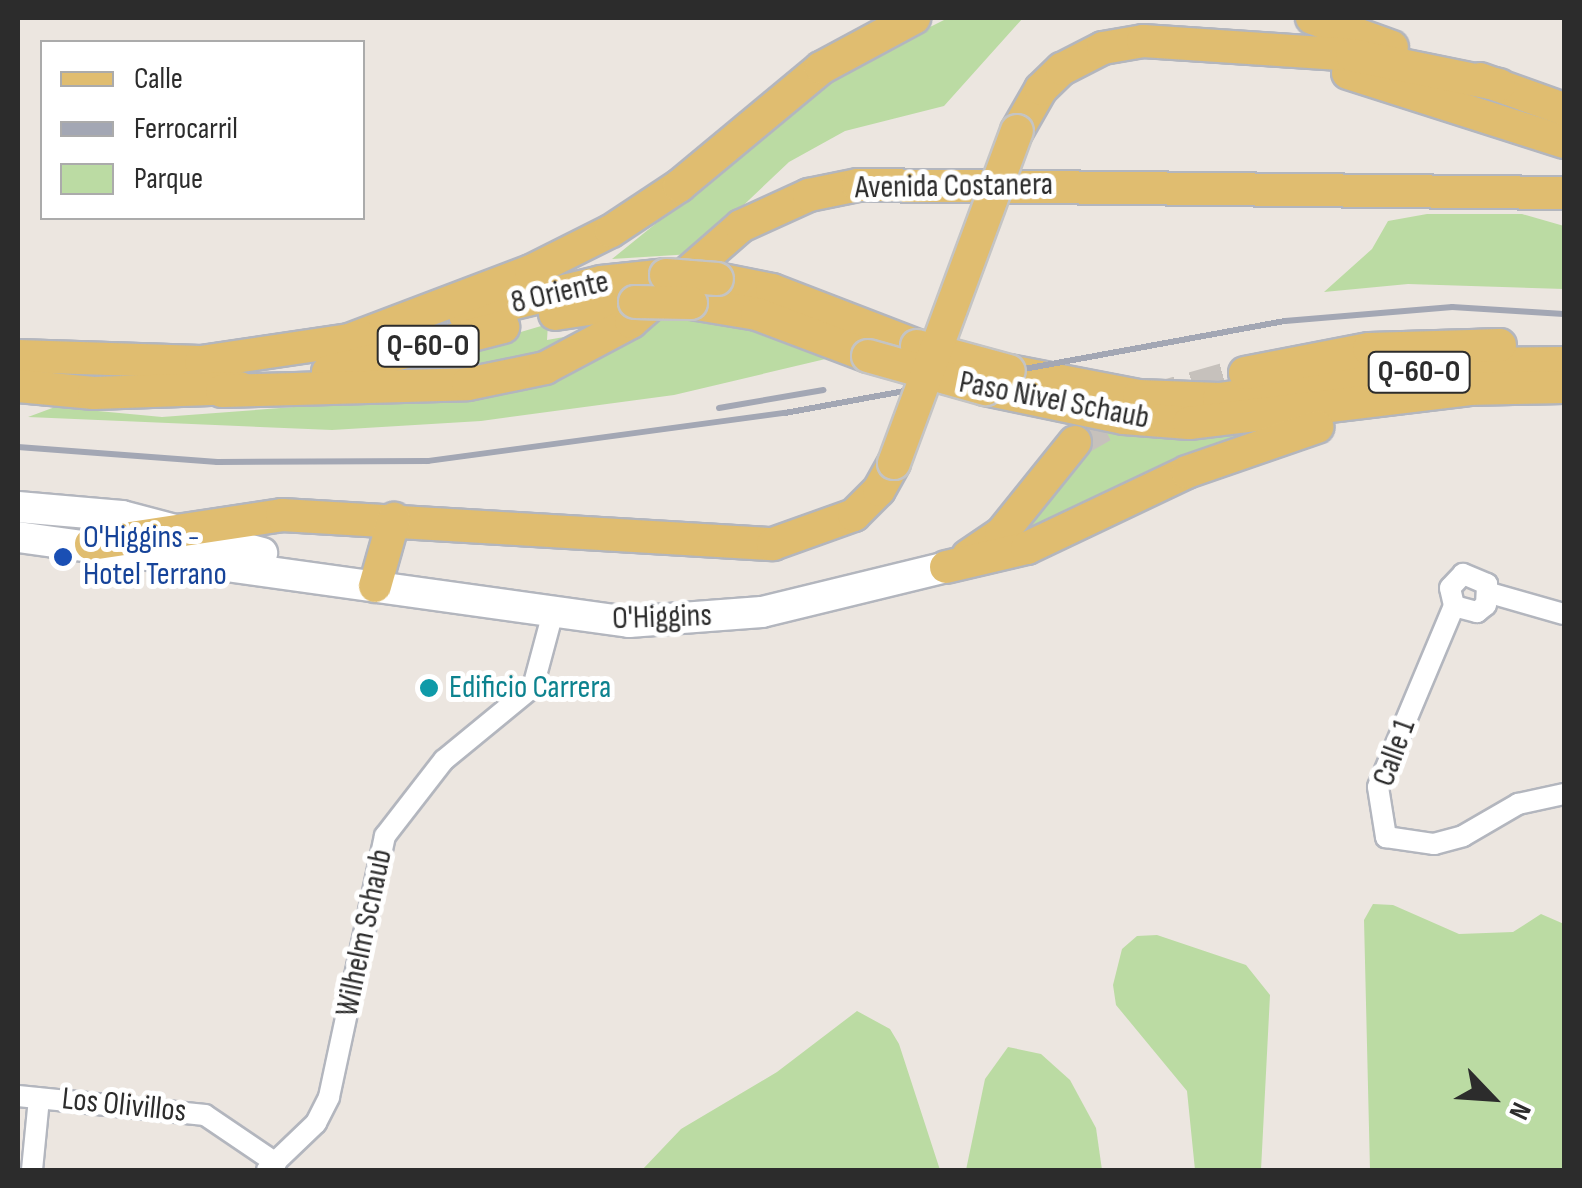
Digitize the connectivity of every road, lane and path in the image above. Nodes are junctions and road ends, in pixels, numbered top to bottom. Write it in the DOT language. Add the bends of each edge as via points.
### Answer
graph roads {
  1 [pos="914,18"];
  2 [pos="1312,18"];
  3 [pos="1238,44"];
  4 [pos="1499,86"];
  5 [pos="1564,110"];
  6 [pos="1564,142"];
  7 [pos="1564,193"];
  8 [pos="344,342"];
  9 [pos="836,343"];
  10 [pos="917,346"];
  11 [pos="1564,352"];
  12 [pos="18,356"];
  13 [pos="1564,363"];
  14 [pos="1245,373"];
  15 [pos="997,380"];
  16 [pos="18,386"];
  17 [pos="1564,388"];
  18 [pos="222,391"];
  19 [pos="1422,395"];
  20 [pos="1276,405"];
  21 [pos="1075,442"];
  22 [pos="1027,501"];
  23 [pos="18,506"];
  24 [pos="394,520"];
  25 [pos="179,528"];
  26 [pos="18,537"];
  27 [pos="1047,540"];
  28 [pos="90,544"];
  29 [pos="946,567"];
  30 [pos="375,586"];
  31 [pos="1490,593"];
  32 [pos="1454,606"];
  33 [pos="1564,614"];
  34 [pos="552,616"];
  35 [pos="1564,794"];
  36 [pos="28,1097"];
  37 [pos="271,1166"];
  38 [pos="32,1170"];
  1 -- 8 [label="main road" via="838,56 678,186 590,243"];
  2 -- 4 [label="main road"];
  3 -- 4 [label="main road" via="1352,55"];
  3 -- 6 [label="main road"];
  3 -- 24 [label="main road, bridge" via="1143,41 1088,53 1041,89 1017,131 894,462 880,490 854,516 773,544"];
  4 -- 5 [label="main road"];
  7 -- 18 [label="main road, Avenida Costanera" via="858,185 796,200 741,226 631,322 545,368 468,384"];
  8 -- 10 [label="main road, 8 Oriente / Q-60-O, bridge" via="575,288 666,276 772,290"];
  8 -- 12 [label="main road, 8 Oriente / Q-60-O" via="201,362"];
  9 -- 15 [label="main road, Paso Nivel Schaub / Q-60-O, bridge" via="868,356"];
  9 -- 18 [label="main road, 8 Oriente / Q-60-O, bridge" via="757,314 691,302 635,302"];
  10 -- 15 [label="main road, Paso Nivel Schaub / Q-60-O, bridge"];
  11 -- 14 [label="main road" via="1430,344"];
  13 -- 20 [label="main road, Q-60-O" via="1473,364"];
  15 -- 20 [label="main road, Paso Nivel Schaub / Q-60-O"];
  16 -- 18 [label="main road, 8 Oriente / Q-60-O"];
  17 -- 19 [label="main road, Q-60-O"];
  19 -- 20 [label="main road, Q-60-O"];
  19 -- 27 [label="main road" via="1207,463"];
  21 -- 22 [label="main road"];
  22 -- 27 [label="main road" via="1032,525"];
  22 -- 29 [label="main road" via="992,542"];
  23 -- 25 [label="main road, O'Higgins"];
  24 -- 25 [label="main road" via="262,516"];
  24 -- 30 [label="main road" via="381,547"];
  25 -- 28 [label="main road"];
  25 -- 30 [label="main road, O'Higgins"];
  26 -- 28 [label="main road, O'Higgins"];
  27 -- 29 [label="main road"];
  28 -- 30 [label="main road, O'Higgins"];
  29 -- 34 [label="main road, O'Higgins" via="805,604 722,617 629,622"];
  30 -- 34 [label="main road, O'Higgins"];
  31 -- 32 [label="street" via="1477,612"];
  31 -- 32 [label="street, Calle 1" via="1481,577 1463,574 1450,588"];
  31 -- 33 [label="street, Calle 1"];
  32 -- 35 [label="street, Calle 1" via="1378,786 1386,837 1434,844 1463,836 1518,804"];
  34 -- 37 [label="street, Wilhelm Schaub" via="533,686 444,760 385,836 329,1098 316,1123"];
  36 -- 37 [label="street, Los Olivillos" via="205,1115"];
  36 -- 38 [label="street"];
}
